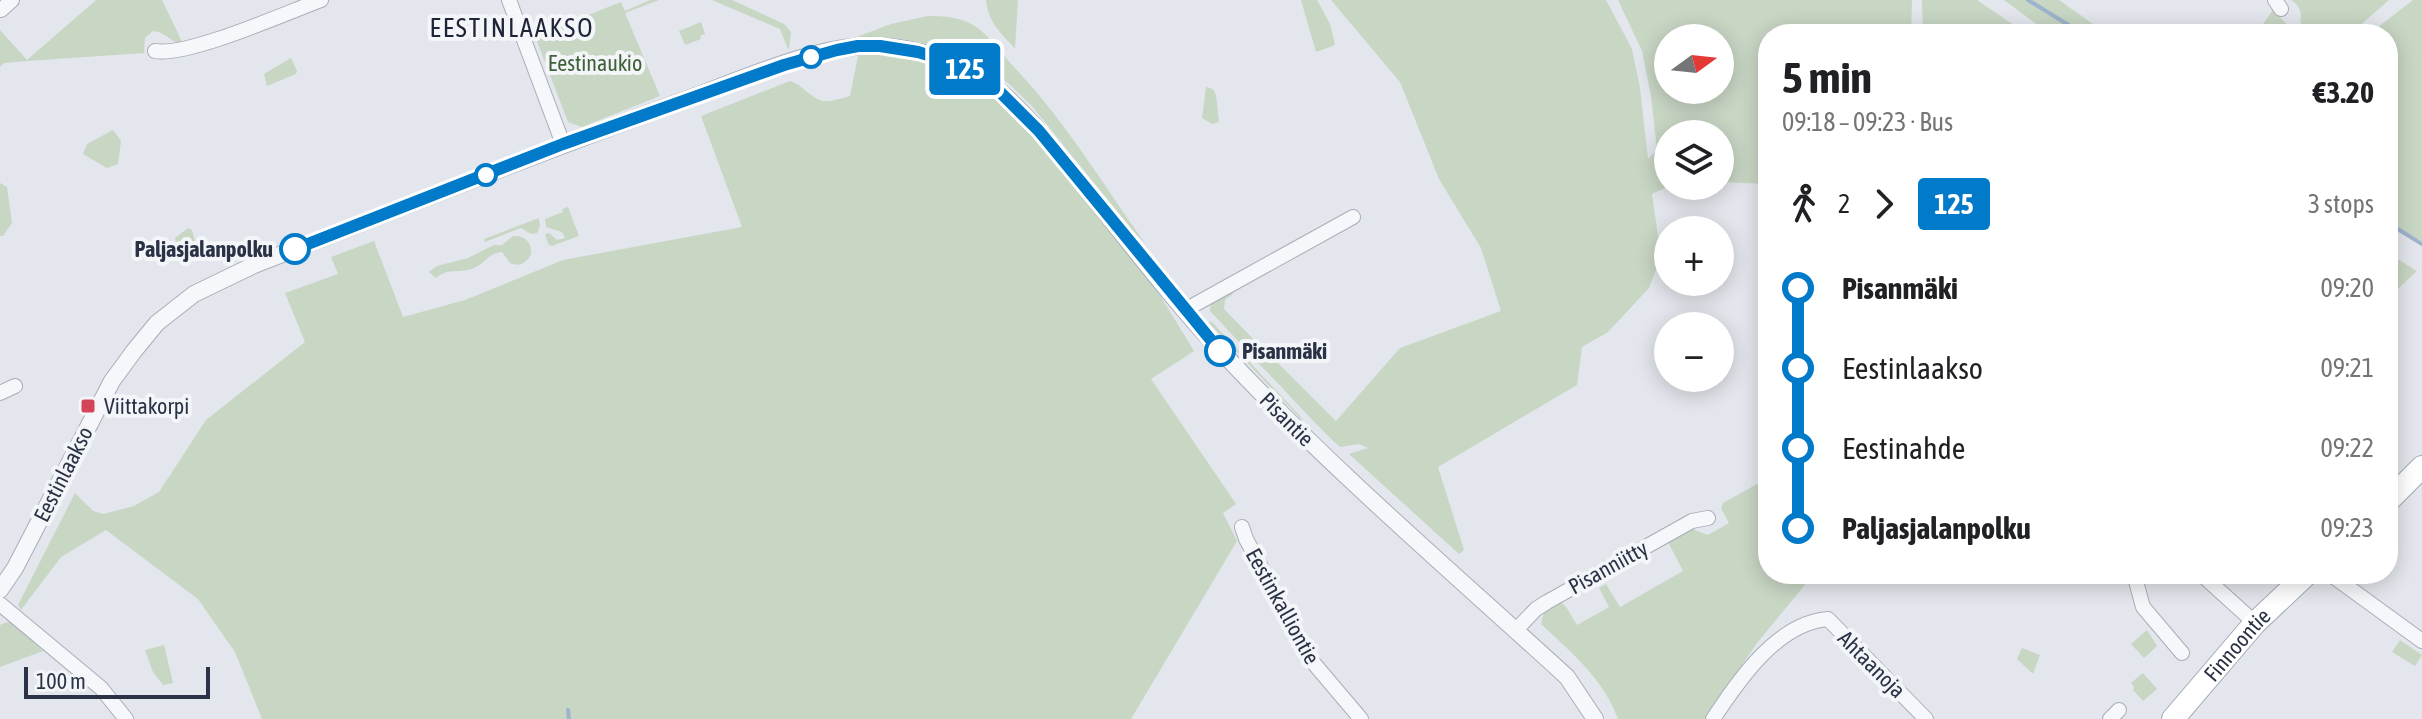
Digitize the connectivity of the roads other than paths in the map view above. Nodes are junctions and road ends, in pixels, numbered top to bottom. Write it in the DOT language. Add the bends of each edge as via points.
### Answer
graph roads {
  1 [pos="12,0"];
  2 [pos="321,0"];
  3 [pos="509,0"];
  4 [pos="1,10"];
  5 [pos="155,51"];
  6 [pos="918,52"];
  7 [pos="563,144"];
  8 [pos="1353,217"];
  9 [pos="1185,310"];
  10 [pos="15,386"];
  11 [pos="0,393"];
  12 [pos="2422,467"];
  13 [pos="2398,491"];
  14 [pos="1708,518"];
  15 [pos="1242,527"];
  16 [pos="2137,584"];
  17 [pos="2212,584"];
  18 [pos="2296,584"];
  19 [pos="2344,584"];
  20 [pos="0,590"];
  21 [pos="0,604"];
  22 [pos="2255,623"];
  23 [pos="1516,630"];
  24 [pos="2422,641"];
  25 [pos="2182,653"];
  26 [pos="126,719"];
  27 [pos="1361,719"];
  28 [pos="1595,719"];
  29 [pos="1713,719"];
  30 [pos="1926,719"];
  31 [pos="2173,719"];
  1 -- 4 [label="street"];
  2 -- 5 [label="street" via="192,48"];
  3 -- 7 [label="street"];
  6 -- 7 [label="street, Eestinlaakso" via="880,46 837,50"];
  6 -- 9 [label="street, Pisantie" via="961,67 997,89 1039,131"];
  7 -- 20 [label="street, Eestinlaakso" via="245,268 194,294 157,323 112,381"];
  8 -- 9 [label="street"];
  9 -- 23 [label="street, Pisantie" via="1325,456"];
  10 -- 11 [label="street"];
  12 -- 13 [label="main road"];
  14 -- 23 [label="street, Pisanniitty" via="1692,521 1547,602"];
  15 -- 27 [label="street, Eestinkalliontie" via="1311,660"];
  16 -- 25 [label="street" via="2143,607"];
  17 -- 22 [label="street"];
  18 -- 22 [label="main road, Finnoontie"];
  19 -- 24 [label="street"];
  21 -- 26 [label="street" via="101,688"];
  22 -- 31 [label="main road, Finnoontie"];
  23 -- 28 [label="street, Pisantie" via="1567,677"];
  29 -- 30 [label="street, Ahtaanoja" via="1765,650 1815,620 1828,619"];
}
